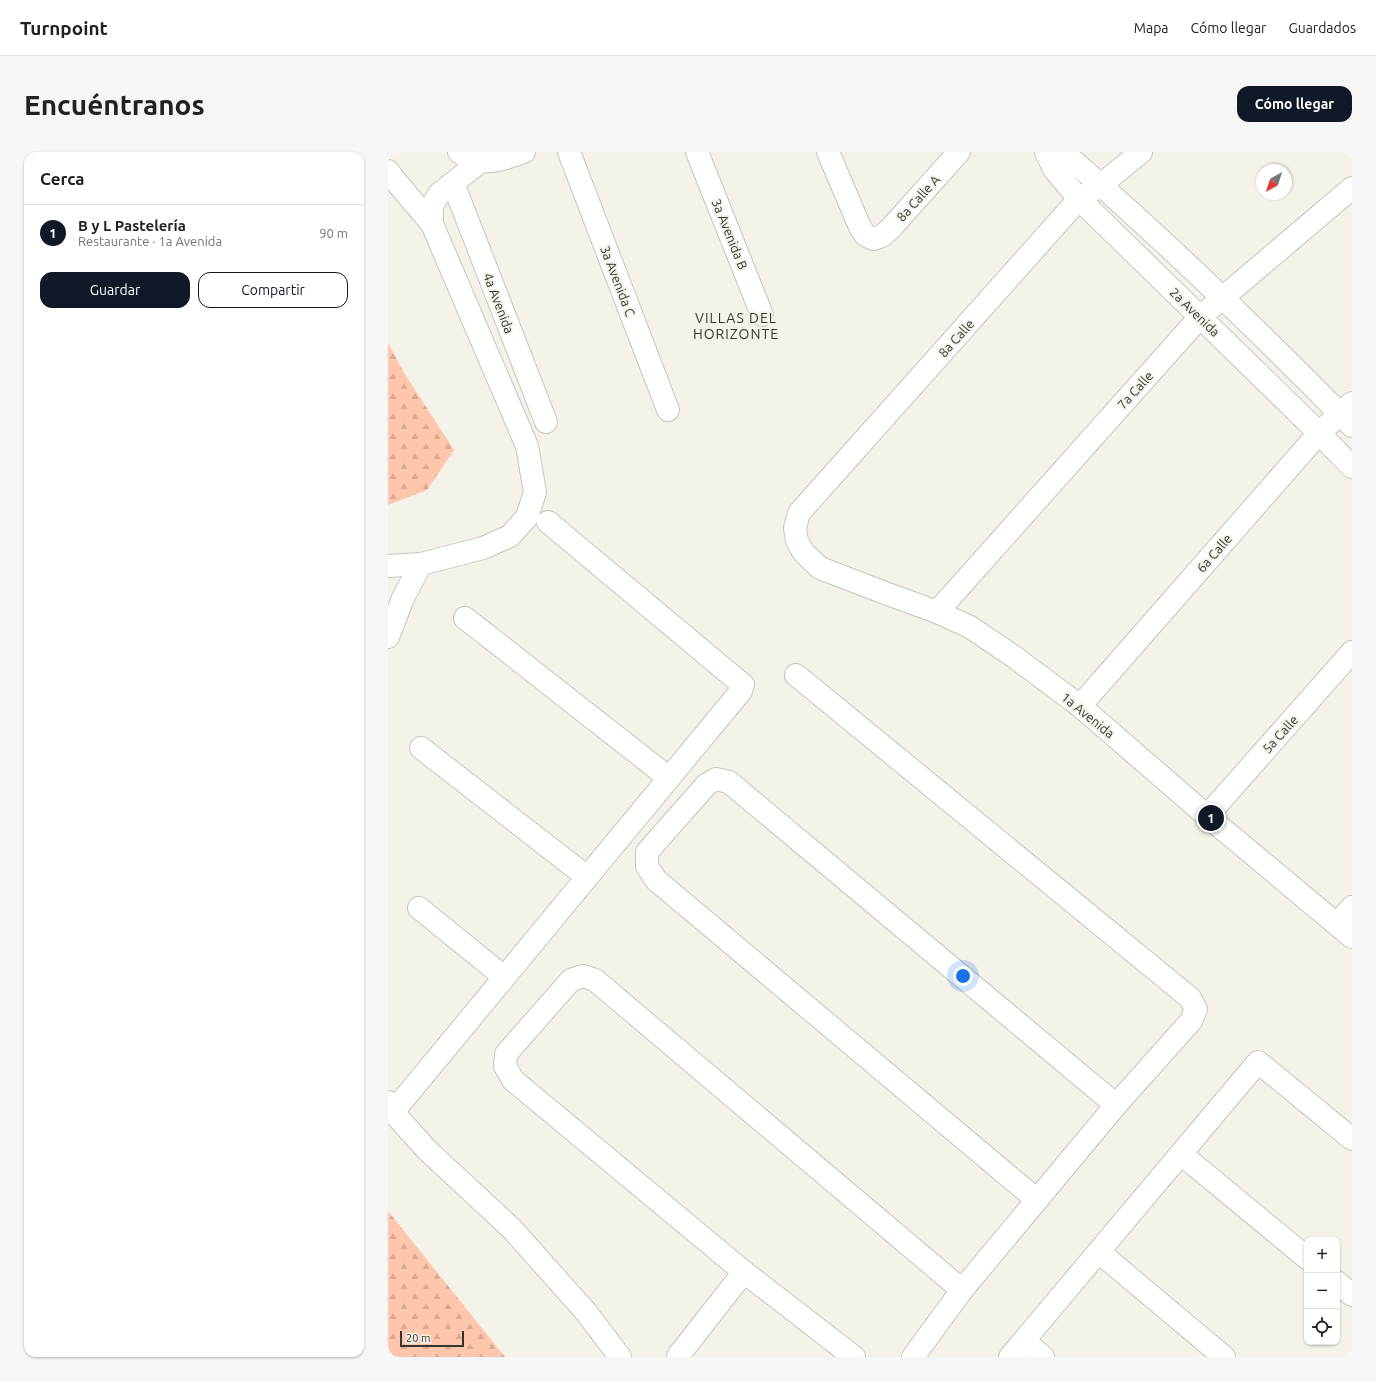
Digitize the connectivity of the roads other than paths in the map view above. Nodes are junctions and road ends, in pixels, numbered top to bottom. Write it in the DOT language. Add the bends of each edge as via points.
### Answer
graph roads {
  1 [pos="459,152"];
  2 [pos="524,152"];
  3 [pos="568,152"];
  4 [pos="697,152"];
  5 [pos="828,152"];
  6 [pos="959,152"];
  7 [pos="1046,152"];
  8 [pos="1063,152"];
  9 [pos="1141,152"];
  10 [pos="481,161"];
  11 [pos="388,171"];
  12 [pos="1101,185"];
  13 [pos="1352,188"];
  14 [pos="446,189"];
  15 [pos="404,191"];
  16 [pos="1079,199"];
  17 [pos="432,224"];
  18 [pos="1222,297"];
  19 [pos="762,315"];
  20 [pos="1200,317"];
  21 [pos="668,410"];
  22 [pos="1348,414"];
  23 [pos="546,422"];
  24 [pos="1319,433"];
  25 [pos="1352,467"];
  26 [pos="548,522"];
  27 [pos="796,541"];
  28 [pos="421,564"];
  29 [pos="388,566"];
  30 [pos="937,612"];
  31 [pos="465,618"];
  32 [pos="388,637"];
  33 [pos="1352,652"];
  34 [pos="796,675"];
  35 [pos="1080,706"];
  36 [pos="421,748"];
  37 [pos="669,778"];
  38 [pos="1207,816"];
  39 [pos="587,877"];
  40 [pos="1352,907"];
  41 [pos="419,908"];
  42 [pos="1344,930"];
  43 [pos="504,977"];
  44 [pos="1116,1105"];
  45 [pos="390,1107"];
  46 [pos="1352,1139"];
  47 [pos="1181,1154"];
  48 [pos="1037,1200"];
  49 [pos="1099,1252"];
  50 [pos="1304,1256"];
  51 [pos="744,1272"];
  52 [pos="1340,1285"];
  53 [pos="962,1290"];
  54 [pos="1352,1295"];
  55 [pos="1017,1349"];
  56 [pos="845,1354"];
  57 [pos="678,1356"];
  58 [pos="620,1357"];
  59 [pos="913,1357"];
  60 [pos="1043,1357"];
  61 [pos="1224,1357"];
  1 -- 10 [label="street"];
  2 -- 10 [label="street" via="501,160"];
  3 -- 21 [label="street, 3a Avenida C"];
  4 -- 19 [label="street, 3a Avenida B"];
  5 -- 6 [label="street, 8a Calle A" via="860,227 865,235 873,239 890,229"];
  7 -- 16 [label="street, 2a Avenida" via="1054,169"];
  8 -- 12 [label="street"];
  9 -- 12 [label="street, 8a Calle"];
  10 -- 14 [label="street"];
  11 -- 15 [label="street"];
  12 -- 16 [label="street, 8a Calle"];
  12 -- 18 [label="street"];
  13 -- 18 [label="street, 7a Calle"];
  14 -- 15 [label="street" via="422,195"];
  14 -- 17 [label="street" via="432,206"];
  14 -- 23 [label="street, 4a Avenida"];
  15 -- 17 [label="street"];
  16 -- 20 [label="street, 2a Avenida"];
  16 -- 27 [label="street, 8a Calle" via="799,513 795,528"];
  17 -- 28 [label="street" via="527,446 535,492 527,517 510,536 483,548"];
  18 -- 20 [label="street, 7a Calle"];
  18 -- 22 [label="street"];
  20 -- 24 [label="street, 2a Avenida"];
  20 -- 30 [label="street, 7a Calle"];
  22 -- 24 [label="street, 6a Calle"];
  24 -- 25 [label="street, 2a Avenida"];
  24 -- 35 [label="street, 6a Calle"];
  26 -- 37 [label="street" via="743,685 741,691"];
  27 -- 30 [label="street, 1a Avenida" via="820,568"];
  28 -- 29 [label="street"];
  28 -- 32 [label="street" via="403,598"];
  30 -- 35 [label="street, 1a Avenida" via="970,627"];
  31 -- 37 [label="street"];
  33 -- 38 [label="street, 5a Calle"];
  34 -- 44 [label="street" via="1190,998 1196,1009 1191,1021"];
  35 -- 38 [label="street, 1a Avenida"];
  36 -- 39 [label="street"];
  37 -- 39 [label="street"];
  38 -- 42 [label="street, 1a Avenida"];
  39 -- 43 [label="street"];
  40 -- 42 [label="street"];
  41 -- 43 [label="street"];
  43 -- 45 [label="street"];
  44 -- 48 [label="street"];
  44 -- 48 [label="street" via="729,782 716,779 707,784 647,852 647,866 656,880"];
  45 -- 58 [label="street" via="427,1150 512,1229 586,1312"];
  46 -- 47 [label="street" via="1258,1062"];
  47 -- 49 [label="street"];
  47 -- 50 [label="street"];
  48 -- 53 [label="street"];
  49 -- 55 [label="street"];
  49 -- 61 [label="street"];
  51 -- 53 [label="street" via="513,1080 505,1066 506,1054 572,980 582,976 594,980"];
  51 -- 56 [label="street"];
  51 -- 57 [label="street"];
  52 -- 54 [label="street"];
  53 -- 59 [label="street"];
  55 -- 60 [label="street"];
}
